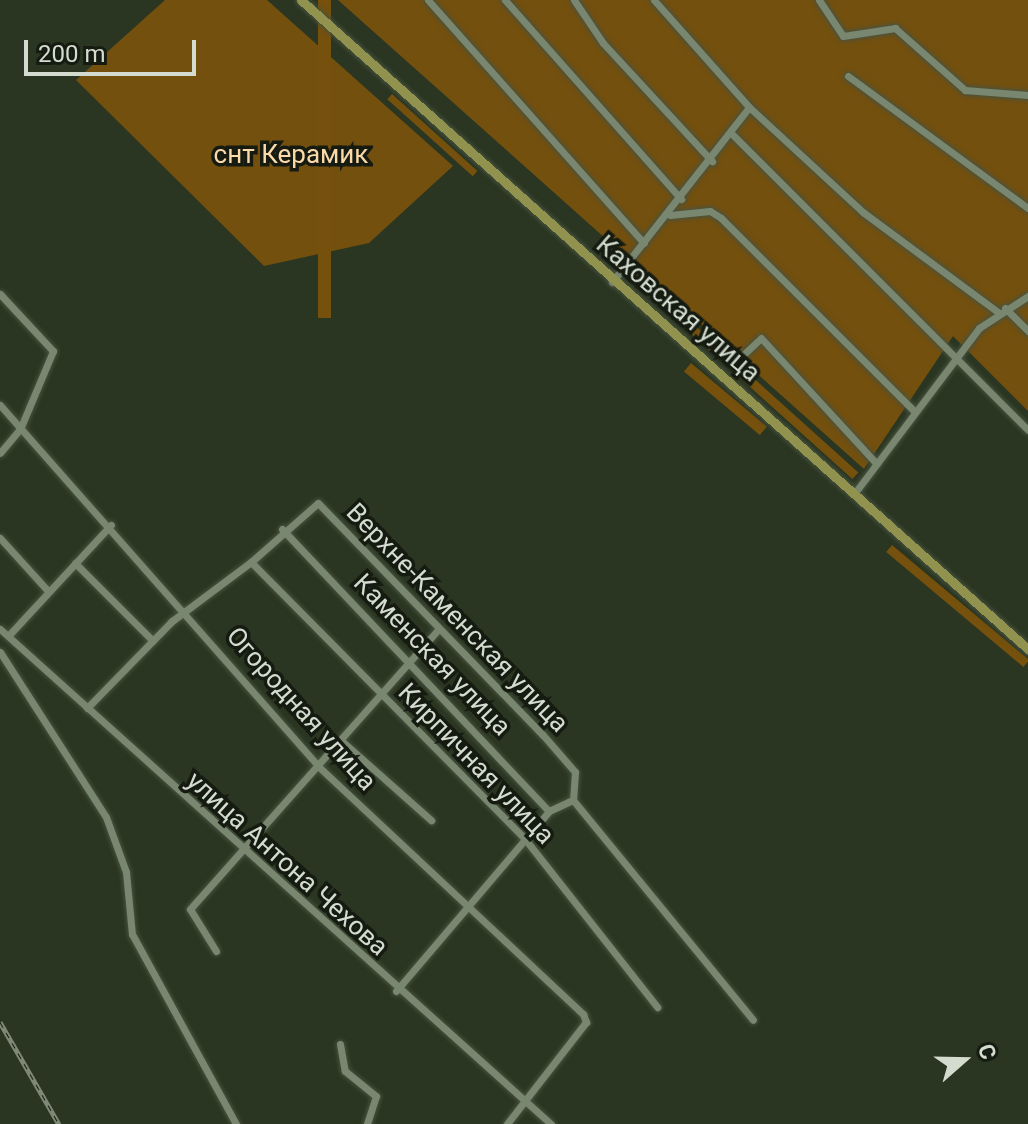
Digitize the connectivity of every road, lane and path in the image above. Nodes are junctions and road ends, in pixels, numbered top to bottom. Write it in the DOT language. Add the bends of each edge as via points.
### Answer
graph roads {
  1 [pos="428,0"];
  2 [pos="505,0"];
  3 [pos="574,0"];
  4 [pos="654,0"];
  5 [pos="819,0"];
  6 [pos="304,1"];
  7 [pos="848,76"];
  8 [pos="1028,95"];
  9 [pos="749,107"];
  10 [pos="733,135"];
  11 [pos="712,161"];
  12 [pos="681,199"];
  13 [pos="1028,208"];
  14 [pos="670,215"];
  15 [pos="644,243"];
  16 [pos="612,282"];
  17 [pos="0,294"];
  18 [pos="1028,296"];
  19 [pos="1002,310"];
  20 [pos="1028,331"];
  21 [pos="744,354"];
  22 [pos="954,357"];
  23 [pos="0,405"];
  24 [pos="914,411"];
  25 [pos="20,429"];
  26 [pos="1028,430"];
  27 [pos="0,453"];
  28 [pos="877,464"];
  29 [pos="854,494"];
  30 [pos="111,525"];
  31 [pos="282,529"];
  32 [pos="0,538"];
  33 [pos="251,562"];
  34 [pos="75,563"];
  35 [pos="48,591"];
  36 [pos="186,610"];
  37 [pos="0,629"];
  38 [pos="437,631"];
  39 [pos="9,635"];
  40 [pos="153,641"];
  41 [pos="1028,649"];
  42 [pos="0,652"];
  43 [pos="413,664"];
  44 [pos="383,698"];
  45 [pos="87,708"];
  46 [pos="343,742"];
  47 [pos="319,767"];
  48 [pos="573,800"];
  49 [pos="549,811"];
  50 [pos="431,820"];
  51 [pos="525,839"];
  52 [pos="241,850"];
  53 [pos="470,907"];
  54 [pos="216,951"];
  55 [pos="396,991"];
  56 [pos="657,1007"];
  57 [pos="753,1020"];
  58 [pos="340,1044"];
  59 [pos="523,1100"];
  60 [pos="236,1124"];
  61 [pos="367,1124"];
  62 [pos="507,1124"];
  63 [pos="551,1124"];
  1 -- 15 [label="street"];
  2 -- 12 [label="street"];
  3 -- 11 [label="street" via="603,43"];
  4 -- 9 [label="street"];
  5 -- 8 [label="street" via="843,36 895,28 965,90"];
  6 -- 16 [label="main road, Каховская улица"];
  7 -- 13 [label="street"];
  9 -- 10 [label="street"];
  9 -- 19 [label="street" via="864,213"];
  10 -- 11 [label="street"];
  10 -- 22 [label="street"];
  11 -- 12 [label="street"];
  12 -- 14 [label="street"];
  14 -- 15 [label="street"];
  14 -- 24 [label="street" via="710,211 721,218"];
  15 -- 16 [label="street"];
  16 -- 29 [label="main road, Каховская улица"];
  17 -- 25 [label="street" via="53,351"];
  18 -- 19 [label="street"];
  19 -- 20 [label="street"];
  19 -- 22 [label="street"];
  21 -- 28 [label="street" via="761,338"];
  22 -- 24 [label="street"];
  22 -- 26 [label="street"];
  23 -- 25 [label="street, Огородная улица"];
  24 -- 28 [label="street"];
  25 -- 27 [label="street"];
  25 -- 30 [label="street, Огородная улица"];
  28 -- 29 [label="street"];
  29 -- 41 [label="main road, Каховская улица"];
  30 -- 34 [label="street"];
  30 -- 36 [label="street, Огородная улица"];
  31 -- 33 [label="street, Верхне-Каменская улица"];
  31 -- 38 [label="street, Верхне-Каменская улица" via="318,503"];
  31 -- 43 [label="street, Каменская улица"];
  32 -- 35 [label="street"];
  33 -- 36 [label="street, Верхне-Каменская улица"];
  33 -- 44 [label="street, Кирпичная улица"];
  34 -- 35 [label="street"];
  34 -- 40 [label="street"];
  35 -- 39 [label="street"];
  36 -- 40 [label="street, Верхне-Каменская улица"];
  36 -- 47 [label="street, Огородная улица"];
  37 -- 39 [label="street, улица Антона Чехова"];
  38 -- 43 [label="street"];
  38 -- 48 [label="street, Верхне-Каменская улица" via="569,765 577,780"];
  39 -- 45 [label="street, улица Антона Чехова"];
  40 -- 45 [label="street, Верхне-Каменская улица"];
  42 -- 60 [label="street" via="106,817 126,872 132,934"];
  43 -- 44 [label="street"];
  43 -- 49 [label="street, Каменская улица"];
  44 -- 46 [label="street"];
  44 -- 51 [label="street, Кирпичная улица"];
  45 -- 52 [label="street, улица Антона Чехова"];
  46 -- 47 [label="street"];
  46 -- 50 [label="street"];
  47 -- 52 [label="street"];
  47 -- 53 [label="street, Огородная улица"];
  48 -- 49 [label="street"];
  48 -- 57 [label="street"];
  49 -- 51 [label="street"];
  51 -- 53 [label="street"];
  51 -- 56 [label="street, Кирпичная улица"];
  52 -- 54 [label="street" via="190,909"];
  52 -- 55 [label="street, улица Антона Чехова"];
  53 -- 55 [label="street"];
  53 -- 59 [label="street, Огородная улица" via="580,1010 584,1024"];
  55 -- 59 [label="street, улица Антона Чехова"];
  58 -- 61 [label="street" via="345,1071 376,1096"];
  59 -- 62 [label="street"];
  59 -- 63 [label="street, улица Антона Чехова"];
}
